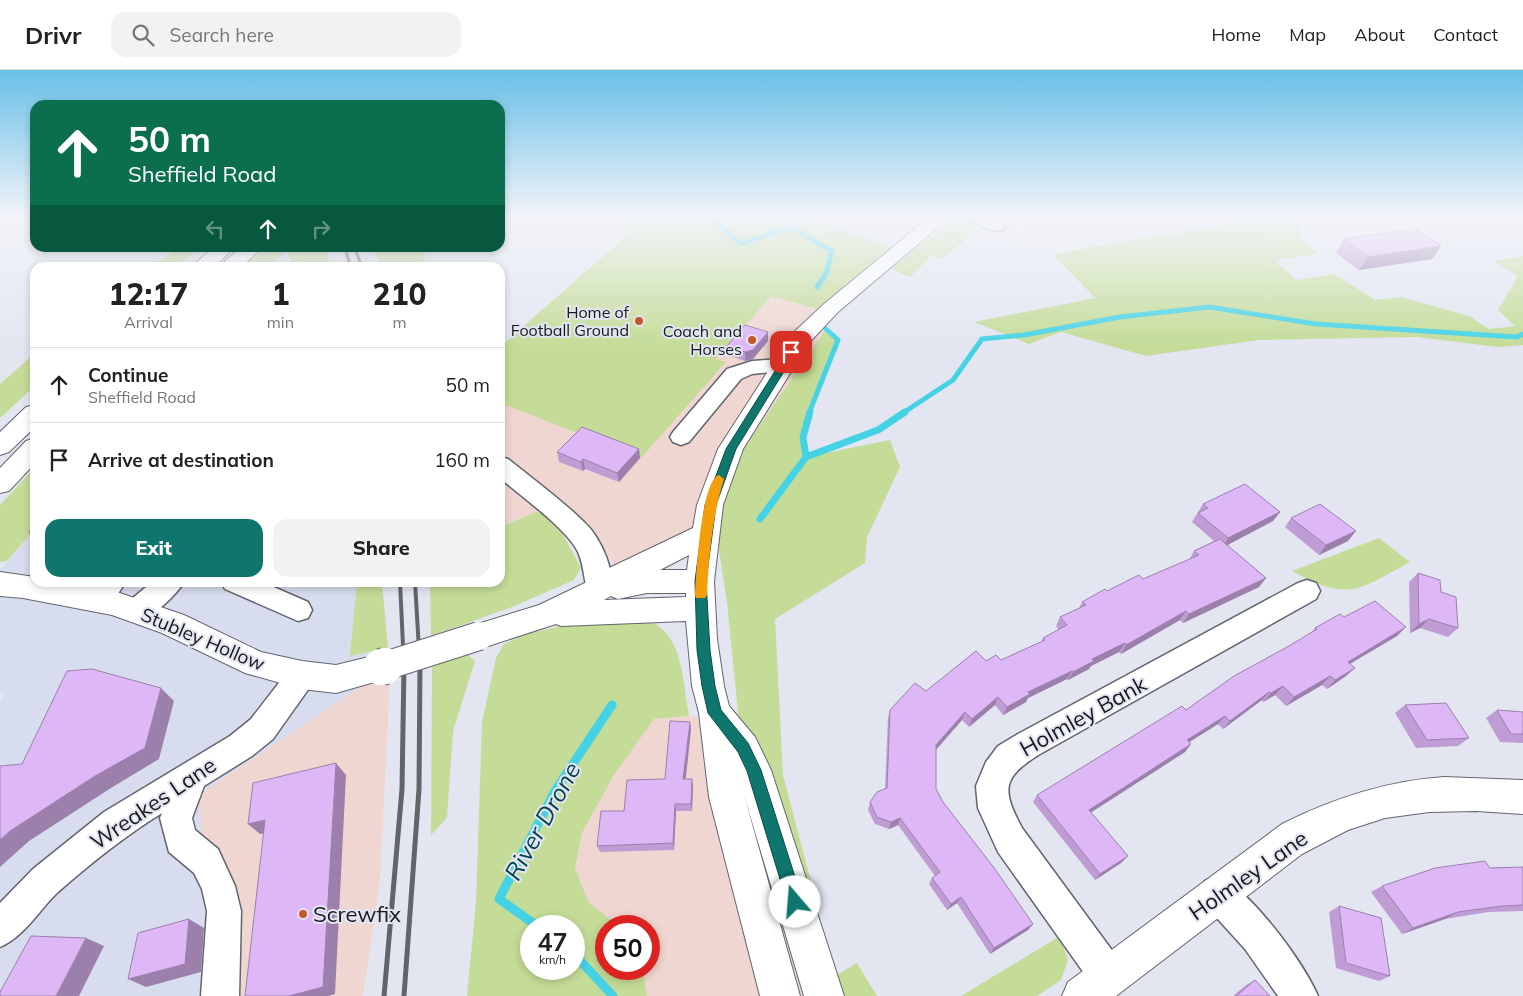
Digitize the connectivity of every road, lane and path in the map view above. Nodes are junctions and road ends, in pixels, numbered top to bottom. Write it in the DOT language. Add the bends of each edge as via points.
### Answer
graph roads {
  1 [pos="888,261"];
  2 [pos="783,365"];
  3 [pos="30,418"];
  4 [pos="681,437"];
  5 [pos="0,446"];
  6 [pos="30,452"];
  7 [pos="505,469"];
  8 [pos="0,484"];
  9 [pos="706,534"];
  10 [pos="0,584"];
  11 [pos="30,585"];
  12 [pos="63,587"];
  13 [pos="165,587"];
  14 [pos="245,587"];
  15 [pos="599,589"];
  16 [pos="104,591"];
  17 [pos="1307,592"];
  18 [pos="701,594"];
  19 [pos="298,610"];
  20 [pos="137,611"];
  21 [pos="547,615"];
  22 [pos="302,676"];
  23 [pos="715,713"];
  24 [pos="192,776"];
  25 [pos="1523,797"];
  26 [pos="1217,893"];
  27 [pos="0,929"];
  28 [pos="1095,986"];
  29 [pos="220,996"];
  30 [pos="780,996"];
  31 [pos="824,996"];
  32 [pos="1299,996"];
  1 -- 2 [label="main road" via="831,308 800,339"];
  2 -- 4 [label="street" via="741,369"];
  2 -- 9 [label="main road" via="731,449 714,490"];
  3 -- 5 [label="main road"];
  6 -- 8 [label="main road"];
  7 -- 15 [label="street" via="578,531 598,571"];
  9 -- 15 [label="main road, Stubley Hollow"];
  9 -- 18 [label="main road"];
  10 -- 11 [label="main road, Stubley Hollow"];
  12 -- 16 [label="main road, Stubley Hollow"];
  13 -- 20 [label="street"];
  14 -- 19 [label="street"];
  15 -- 18 [label="main road, Stubley Hollow" via="647,582"];
  15 -- 21 [label="main road, Stubley Hollow"];
  16 -- 20 [label="main road, Stubley Hollow"];
  17 -- 28 [label="street, Holmley Bank" via="1029,744 1009,756 997,772 992,786 994,808"];
  18 -- 21 [label="main road, Stubley Hollow" via="602,611"];
  18 -- 23 [label="main road" via="703,650"];
  20 -- 22 [label="main road, Stubley Hollow" via="173,624 256,664"];
  21 -- 22 [label="main road, Stubley Hollow, bridge" via="336,679"];
  22 -- 24 [label="street, Wreakes Lane" via="262,729"];
  23 -- 30 [label="main road" via="727,797"];
  23 -- 31 [label="main road" via="743,748 754,770"];
  24 -- 27 [label="street, Wreakes Lane" via="116,823 45,881"];
  24 -- 29 [label="street" via="176,818 180,840 206,861 218,886 224,911"];
  25 -- 26 [label="main road, Holmley Lane" via="1475,795 1397,799 1345,814 1295,837"];
  26 -- 28 [label="main road, Holmley Lane"];
  26 -- 32 [label="street" via="1258,936"];
}
